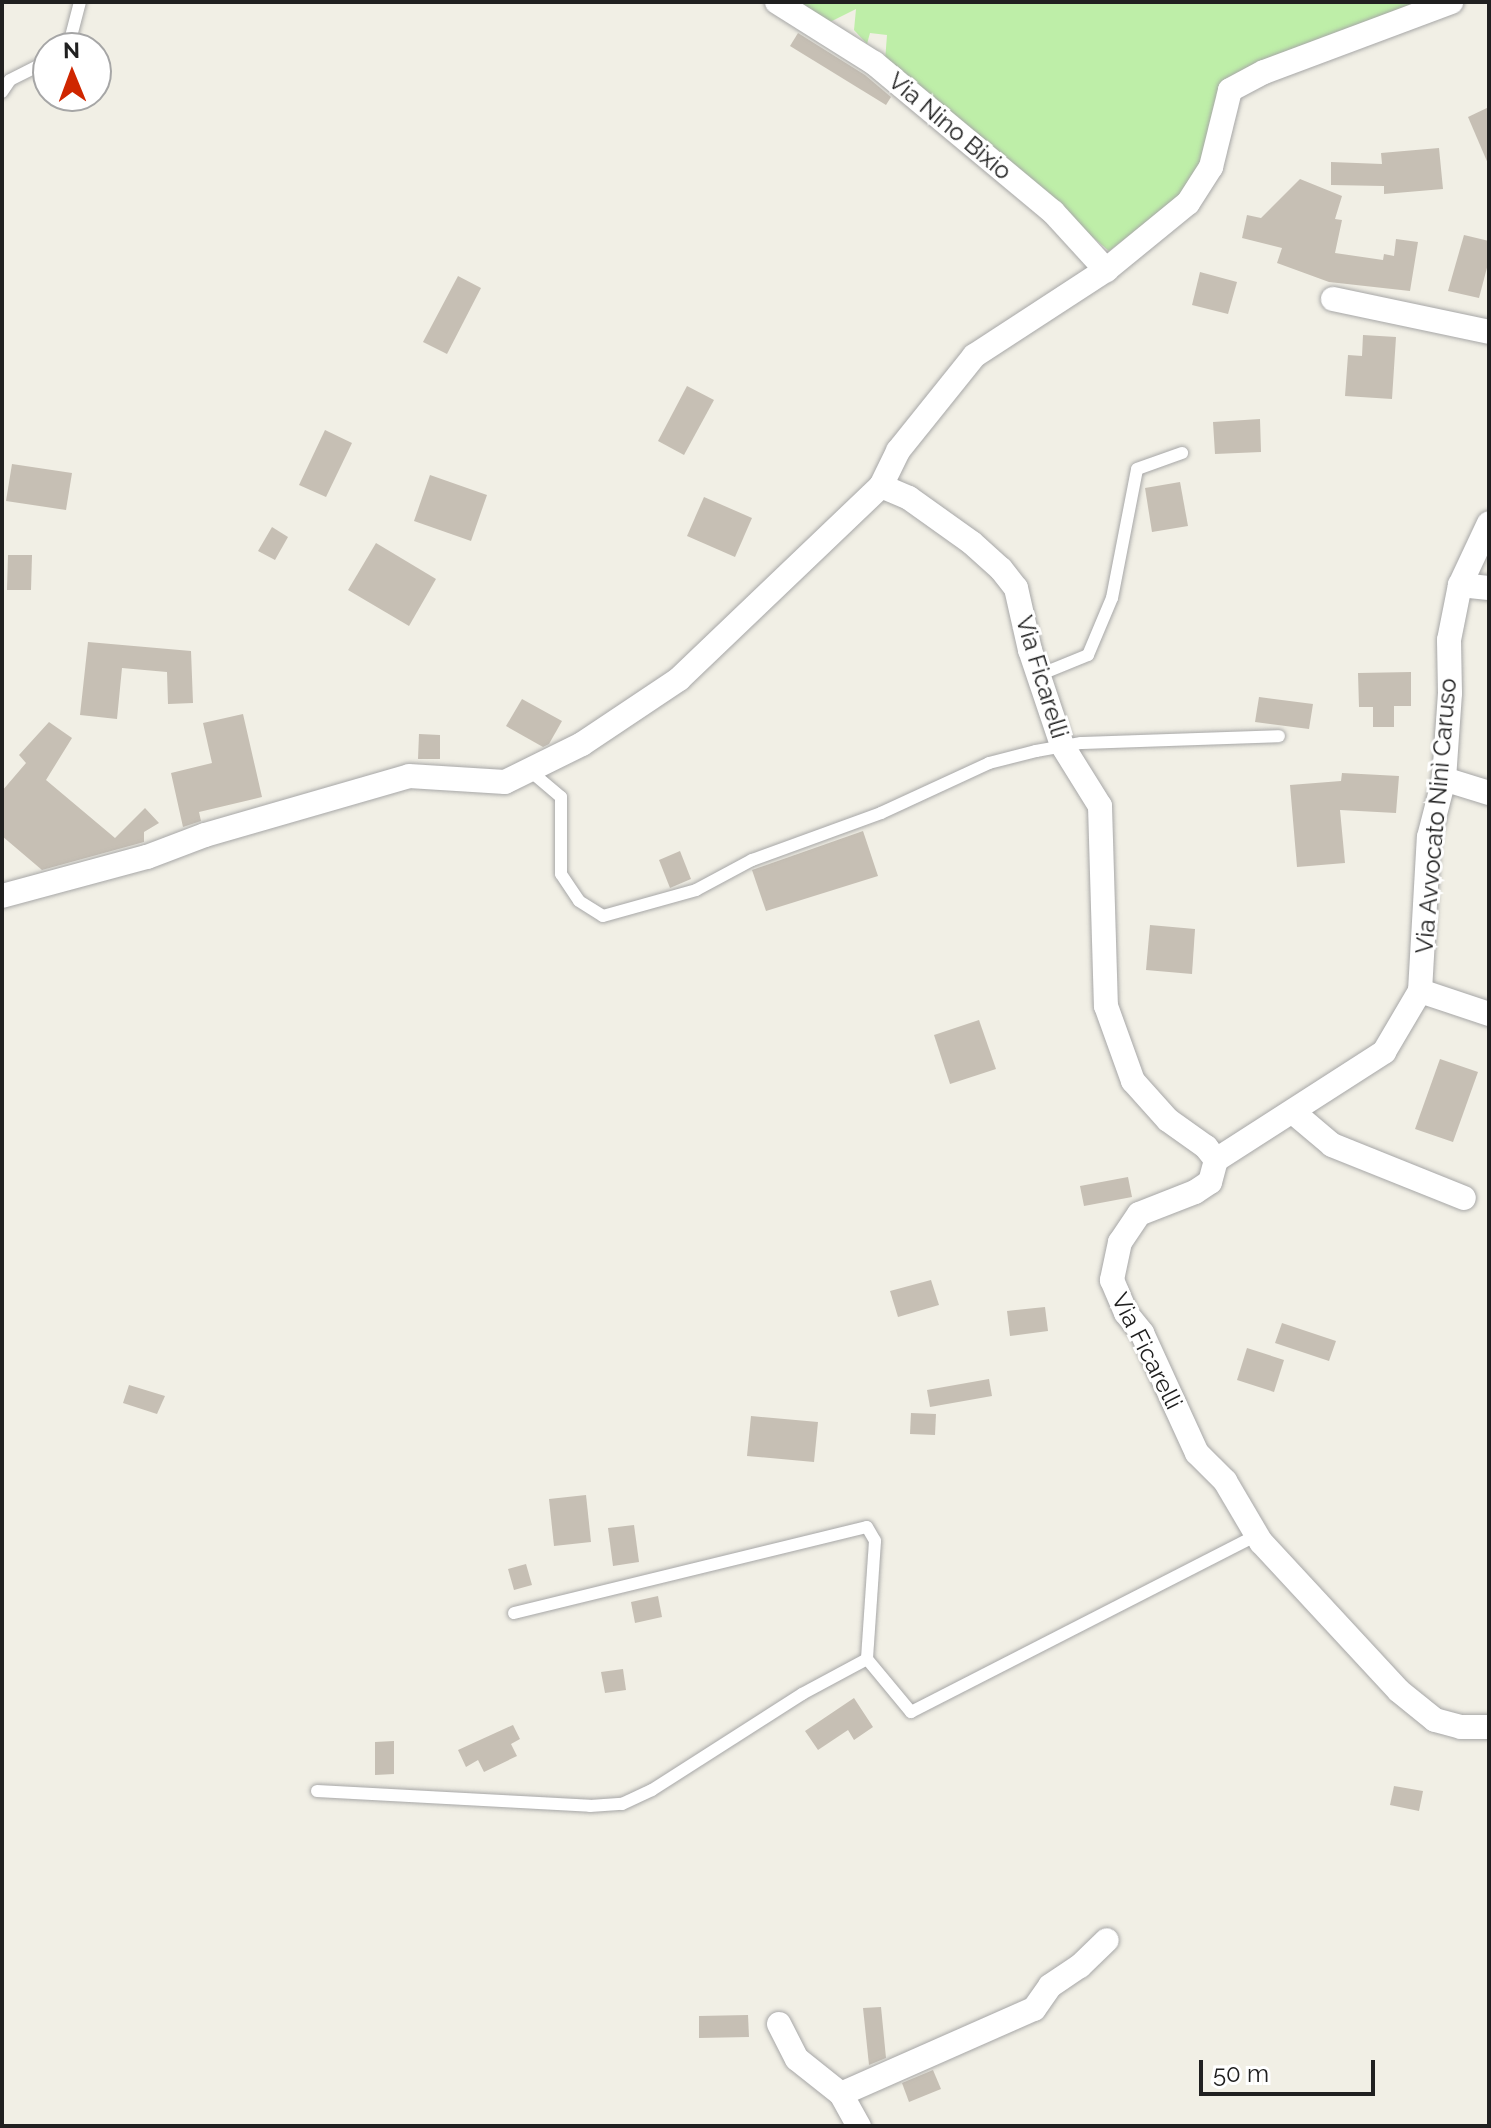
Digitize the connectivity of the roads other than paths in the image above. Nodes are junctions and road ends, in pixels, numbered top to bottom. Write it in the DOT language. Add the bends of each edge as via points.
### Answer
graph roads {
  1 [pos="80,2"];
  2 [pos="777,2"];
  3 [pos="1451,2"];
  4 [pos="72,32"];
  5 [pos="32,69"];
  6 [pos="2,92"];
  7 [pos="1106,270"];
  8 [pos="1333,299"];
  9 [pos="1489,332"];
  10 [pos="1182,453"];
  11 [pos="881,486"];
  12 [pos="1489,523"];
  13 [pos="1460,585"];
  14 [pos="1489,588"];
  15 [pos="1039,675"];
  16 [pos="1279,736"];
  17 [pos="1062,745"];
  18 [pos="529,770"];
  19 [pos="1444,779"];
  20 [pos="1489,793"];
  21 [pos="2,896"];
  22 [pos="1420,991"];
  23 [pos="1489,1014"];
  24 [pos="1293,1112"];
  25 [pos="1216,1160"];
  26 [pos="1464,1198"];
  27 [pos="1257,1535"];
  28 [pos="514,1613"];
  29 [pos="867,1659"];
  30 [pos="1489,1727"];
  31 [pos="317,1791"];
  32 [pos="1107,1940"];
  33 [pos="779,2024"];
  34 [pos="841,2094"];
  35 [pos="859,2126"];
  1 -- 4 [label="lane"];
  2 -- 7 [label="street, Via Nino Bixio" via="874,63 1053,212"];
  3 -- 7 [label="street" via="1264,72 1230,90 1211,167 1188,203"];
  5 -- 6 [label="lane" via="10,80"];
  7 -- 11 [label="street" via="974,356 898,451"];
  8 -- 9 [label="street"];
  10 -- 15 [label="lane" via="1137,469 1112,598 1088,655"];
  11 -- 15 [label="street, Via Ficarelli" via="909,498 1001,569 1016,588"];
  11 -- 18 [label="street" via="679,679 582,744"];
  12 -- 13 [label="street, Via Avvocato Ninì Caruso"];
  13 -- 14 [label="street"];
  13 -- 19 [label="street, Via Avvocato Ninì Caruso" via="1449,640"];
  15 -- 17 [label="street, Via Ficarelli"];
  16 -- 17 [label="lane"];
  17 -- 18 [label="lane" via="989,763 881,813 752,860 696,890 603,916 579,901 561,874 561,797"];
  17 -- 25 [label="street, Via Ficarelli" via="1100,806 1106,1006 1133,1081 1168,1120"];
  18 -- 21 [label="street" via="505,782 409,776"];
  19 -- 20 [label="street"];
  19 -- 22 [label="street, Via Avvocato Ninì Caruso" via="1429,837"];
  22 -- 23 [label="street"];
  22 -- 24 [label="street, Via Avvocato Ninì Caruso" via="1384,1052"];
  24 -- 25 [label="street, Via Avvocato Ninì Caruso"];
  24 -- 26 [label="street" via="1332,1145"];
  25 -- 27 [label="street, Via Ficarelli" via="1210,1182 1139,1214 1120,1242 1112,1280 1197,1453 1225,1481"];
  27 -- 29 [label="lane" via="911,1712"];
  27 -- 30 [label="street, Via Ficarelli" via="1399,1691 1435,1720"];
  28 -- 29 [label="lane" via="867,1527 875,1541"];
  29 -- 31 [label="lane" via="622,1804"];
  32 -- 34 [label="street" via="1050,1986 1034,2009"];
  33 -- 34 [label="street" via="797,2059"];
  34 -- 35 [label="street"];
}
